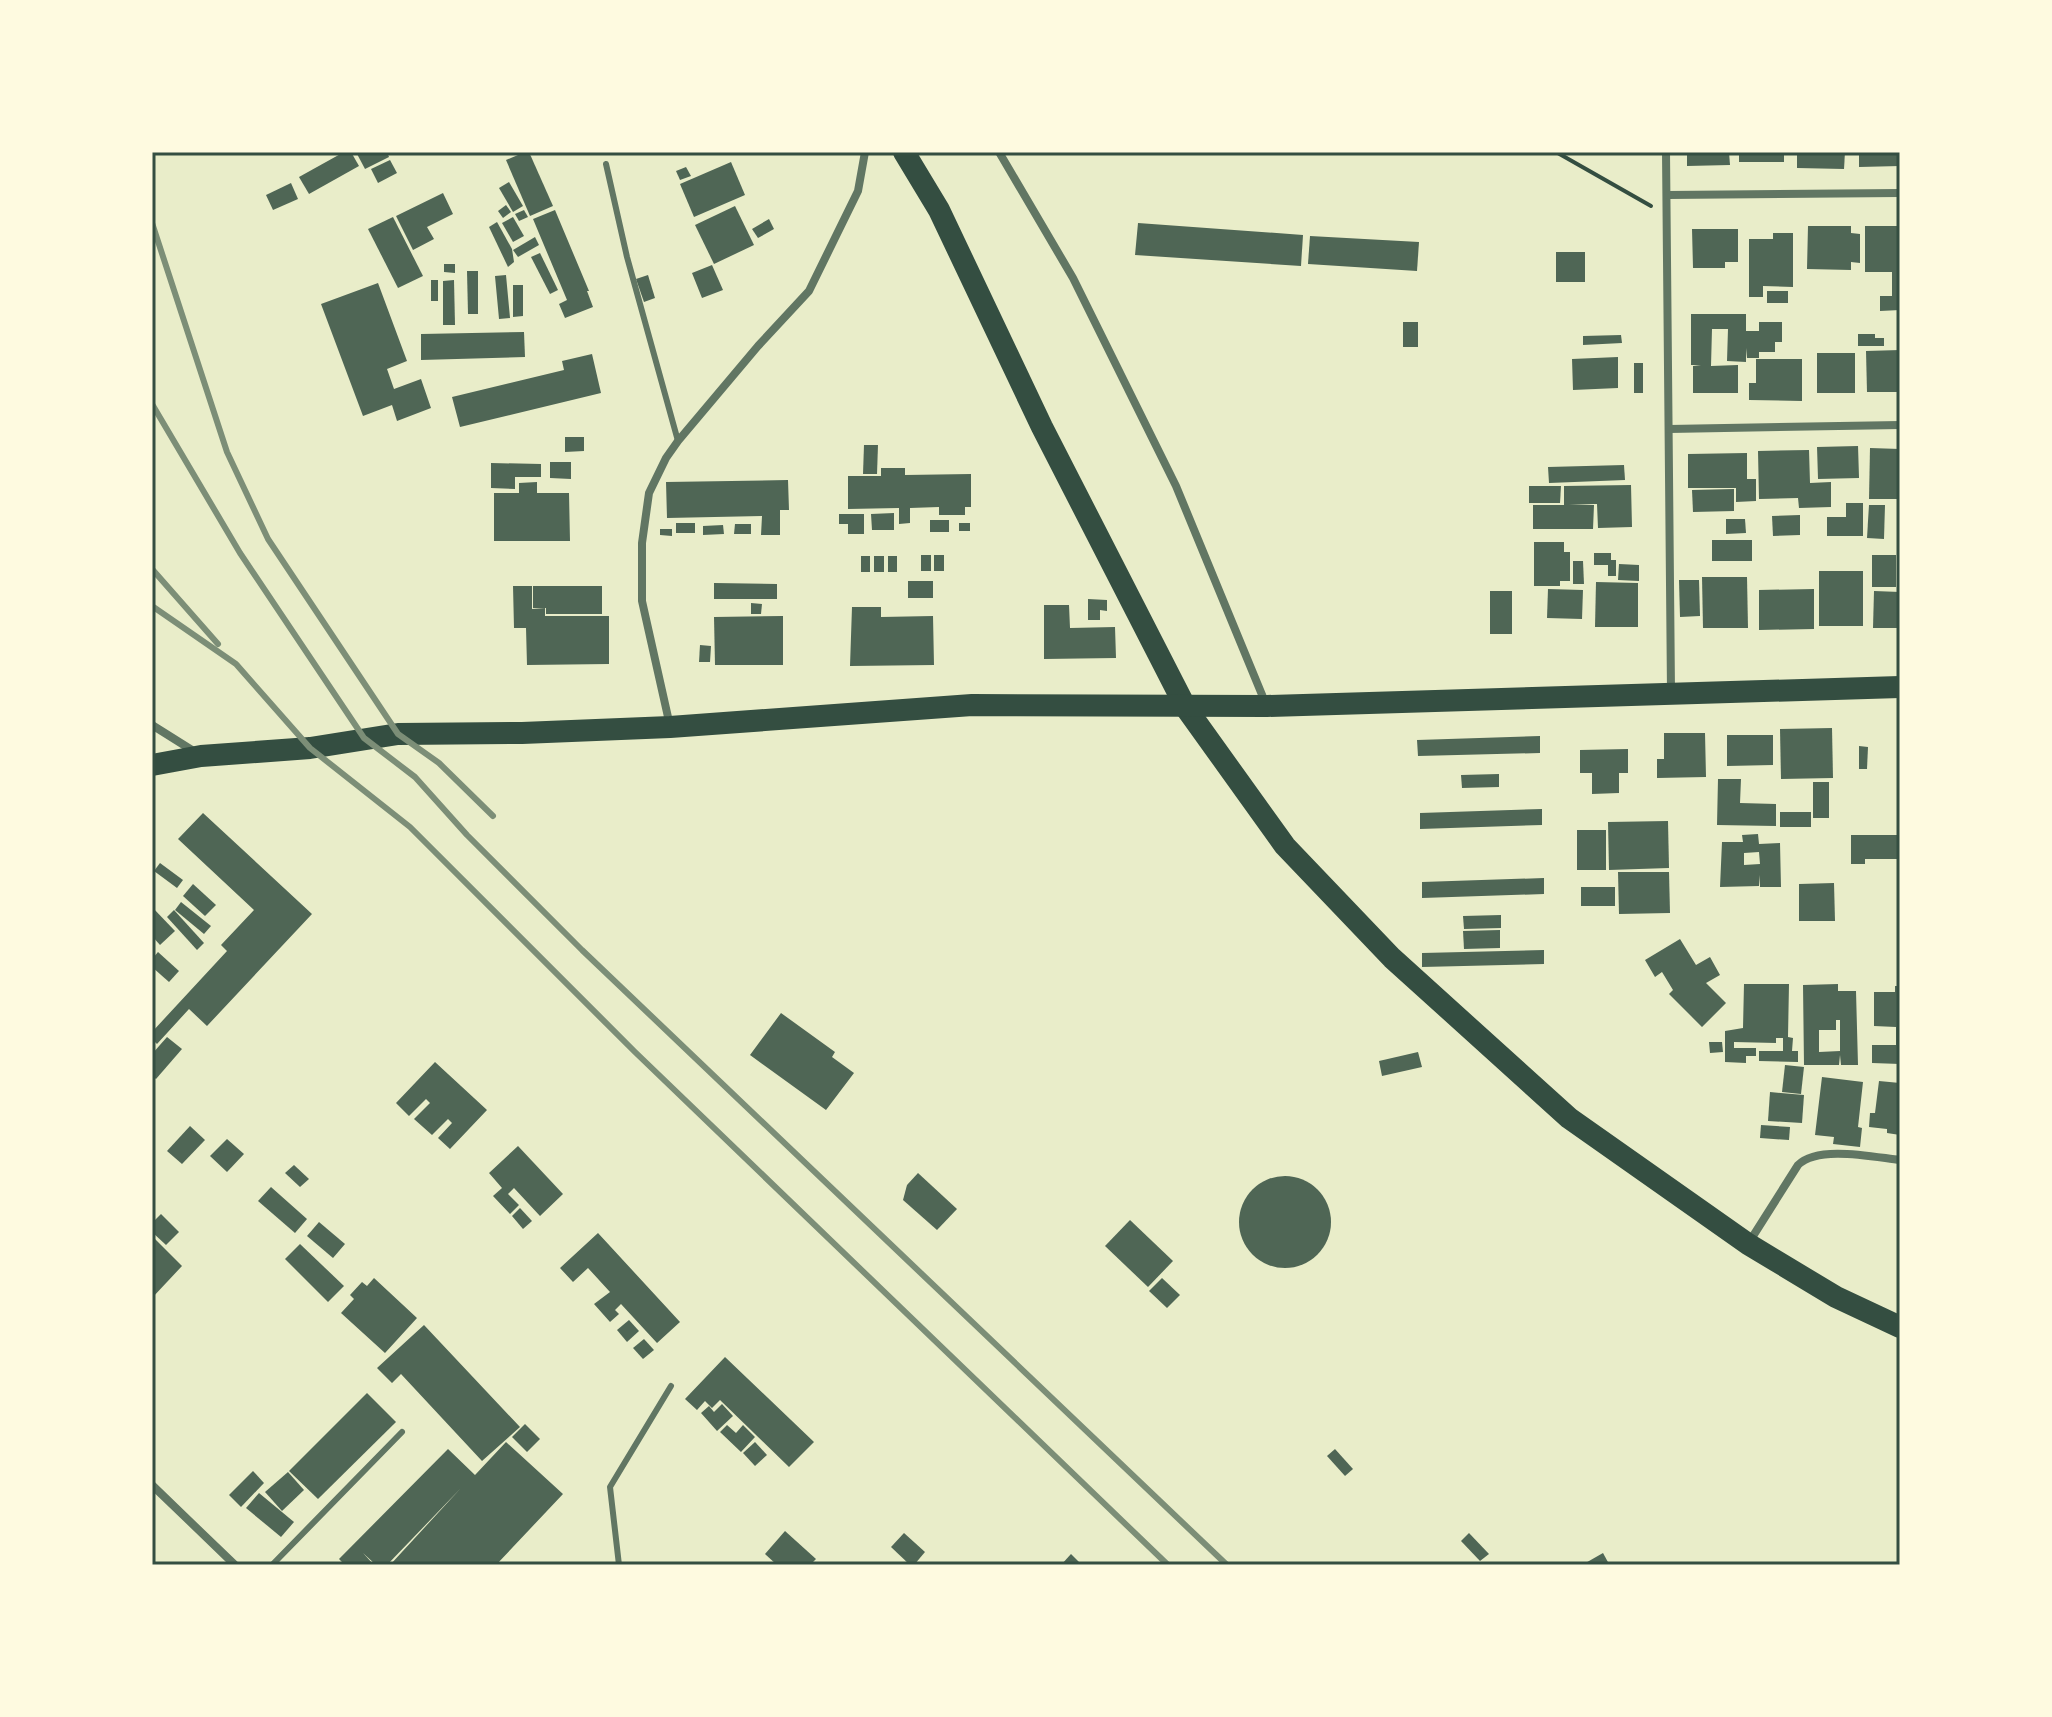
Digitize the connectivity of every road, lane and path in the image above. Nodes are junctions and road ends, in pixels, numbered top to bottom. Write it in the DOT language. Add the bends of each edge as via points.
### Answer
graph roads {
  1 [pos="865,152"];
  2 [pos="904,152"];
  3 [pos="999,152"];
  4 [pos="1556,152"];
  5 [pos="1666,152"];
  6 [pos="606,164"];
  7 [pos="1900,193"];
  8 [pos="1668,195"];
  9 [pos="1668,216"];
  10 [pos="1900,425"];
  11 [pos="1669,429"];
  12 [pos="678,441"];
  13 [pos="1900,687"];
  14 [pos="1671,693"];
  15 [pos="1267,706"];
  16 [pos="1186,708"];
  17 [pos="152,725"];
  18 [pos="670,727"];
  19 [pos="201,756"];
  20 [pos="152,765"];
  21 [pos="1900,1160"];
  22 [pos="1748,1244"];
  23 [pos="1900,1327"];
  24 [pos="671,1386"];
  25 [pos="402,1432"];
  26 [pos="152,1485"];
  27 [pos="235,1565"];
  28 [pos="272,1565"];
  29 [pos="619,1565"];
  1 -- 12 [label="street" via="858,191 809,291"];
  2 -- 16 [label="highway" via="939,210 1042,427"];
  3 -- 15 [label="street" via="1073,278 1176,486"];
  4 -- 9 [label="path"];
  5 -- 8 [label="street"];
  6 -- 12 [label="lane"];
  7 -- 8 [label="street"];
  8 -- 9 [label="street"];
  9 -- 11 [label="street"];
  10 -- 11 [label="street"];
  11 -- 14 [label="street"];
  12 -- 18 [label="street" via="649,493 642,543 642,601"];
  13 -- 14 [label="highway"];
  14 -- 15 [label="highway"];
  15 -- 16 [label="highway"];
  16 -- 18 [label="highway" via="972,705"];
  16 -- 22 [label="highway" via="1285,846 1392,958 1569,1118"];
  17 -- 19 [label="street"];
  18 -- 19 [label="highway" via="398,734 310,748"];
  19 -- 20 [label="highway"];
  21 -- 22 [label="street" via="1806,1157"];
  22 -- 23 [label="highway" via="1836,1297"];
  24 -- 29 [label="lane" via="610,1487"];
  25 -- 28 [label="lane"];
  26 -- 27 [label="street"];
}
